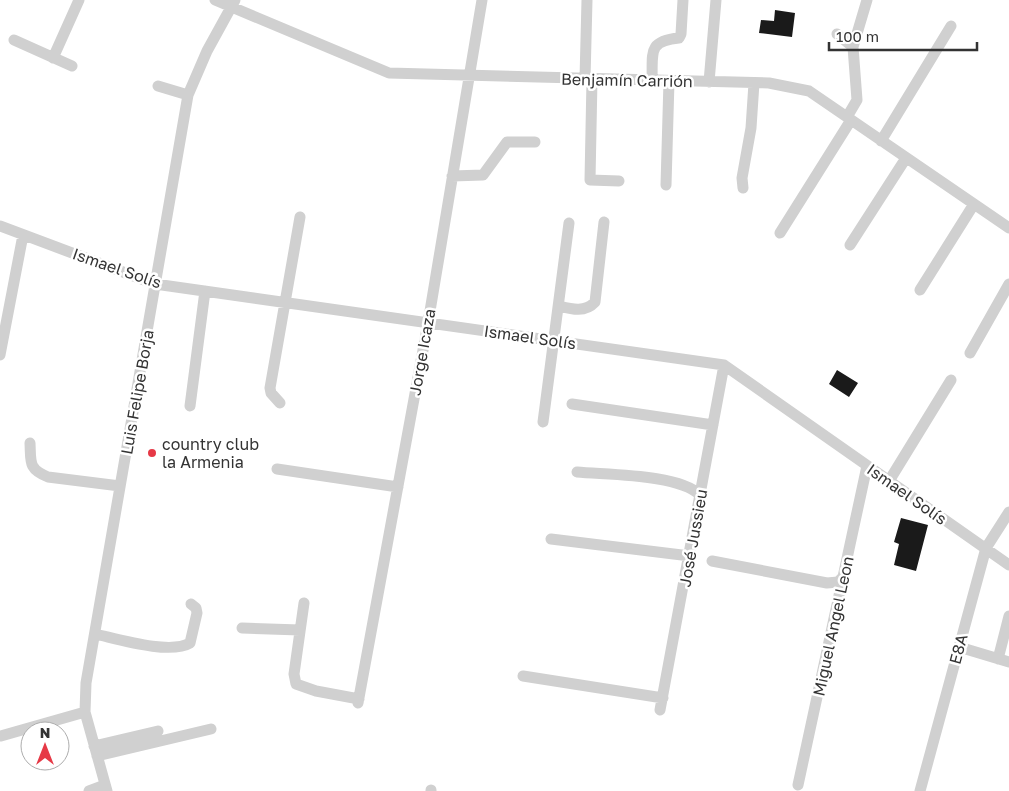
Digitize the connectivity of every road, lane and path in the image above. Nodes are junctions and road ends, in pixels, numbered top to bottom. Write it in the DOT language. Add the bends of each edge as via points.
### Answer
graph roads {
  1 [pos="79,0"];
  2 [pos="215,0"];
  3 [pos="482,0"];
  4 [pos="587,0"];
  5 [pos="683,0"];
  6 [pos="716,0"];
  7 [pos="867,0"];
  8 [pos="232,4"];
  9 [pos="951,26"];
  10 [pos="837,34"];
  11 [pos="14,40"];
  12 [pos="853,47"];
  13 [pos="53,58"];
  14 [pos="72,66"];
  15 [pos="469,76"];
  16 [pos="588,79"];
  17 [pos="652,80"];
  18 [pos="669,81"];
  19 [pos="709,82"];
  20 [pos="754,83"];
  21 [pos="158,86"];
  22 [pos="188,95"];
  23 [pos="849,119"];
  24 [pos="881,141"];
  25 [pos="535,142"];
  26 [pos="906,158"];
  27 [pos="452,176"];
  28 [pos="619,181"];
  29 [pos="666,185"];
  30 [pos="743,188"];
  31 [pos="974,204"];
  32 [pos="300,217"];
  33 [pos="604,222"];
  34 [pos="569,223"];
  35 [pos="0,226"];
  36 [pos="1009,228"];
  37 [pos="780,233"];
  38 [pos="22,235"];
  39 [pos="850,245"];
  40 [pos="155,284"];
  41 [pos="1009,284"];
  42 [pos="920,290"];
  43 [pos="205,291"];
  44 [pos="286,303"];
  45 [pos="558,306"];
  46 [pos="428,323"];
  47 [pos="554,341"];
  48 [pos="970,353"];
  49 [pos="0,355"];
  50 [pos="724,365"];
  51 [pos="951,380"];
  52 [pos="280,403"];
  53 [pos="572,404"];
  54 [pos="190,406"];
  55 [pos="543,422"];
  56 [pos="713,425"];
  57 [pos="30,443"];
  58 [pos="867,466"];
  59 [pos="277,469"];
  60 [pos="577,472"];
  61 [pos="889,481"];
  62 [pos="120,486"];
  63 [pos="398,488"];
  64 [pos="700,495"];
  65 [pos="1009,512"];
  66 [pos="551,539"];
  67 [pos="986,548"];
  68 [pos="690,556"];
  69 [pos="712,561"];
  70 [pos="1009,565"];
  71 [pos="843,577"];
  72 [pos="304,602"];
  73 [pos="191,604"];
  74 [pos="1009,616"];
  75 [pos="242,628"];
  76 [pos="300,630"];
  77 [pos="95,634"];
  78 [pos="959,647"];
  79 [pos="1004,660"];
  80 [pos="522,676"];
  81 [pos="663,698"];
  82 [pos="660,710"];
  83 [pos="85,712"];
  84 [pos="211,729"];
  85 [pos="158,731"];
  86 [pos="1,736"];
  87 [pos="96,751"];
  88 [pos="798,785"];
  89 [pos="106,788"];
  90 [pos="88,791"];
  91 [pos="920,791"];
  1 -- 13 [label="street"];
  2 -- 8 [label="street, Benjamín Carrión"];
  3 -- 15 [label="street, Jorge Icaza"];
  4 -- 16 [label="street"];
  5 -- 17 [label="street" via="681,34 679,38 661,40 656,45"];
  6 -- 19 [label="street"];
  7 -- 12 [label="street"];
  8 -- 15 [label="street, Benjamín Carrión" via="379,70"];
  8 -- 22 [label="street, Luis Felipe Borja"];
  9 -- 24 [label="street"];
  10 -- 12 [label="street"];
  11 -- 13 [label="street"];
  12 -- 23 [label="street" via="857,100"];
  13 -- 14 [label="street"];
  15 -- 16 [label="street, Benjamín Carrión"];
  15 -- 27 [label="street, Jorge Icaza"];
  16 -- 17 [label="street, Benjamín Carrión"];
  16 -- 28 [label="street" via="590,180"];
  17 -- 18 [label="street, Benjamín Carrión"];
  18 -- 19 [label="street, Benjamín Carrión"];
  18 -- 29 [label="street"];
  19 -- 20 [label="street, Benjamín Carrión"];
  20 -- 23 [label="street, Benjamín Carrión" via="787,85 809,91"];
  20 -- 30 [label="street"];
  21 -- 22 [label="street"];
  22 -- 40 [label="street, Luis Felipe Borja"];
  23 -- 24 [label="street, Benjamín Carrión"];
  23 -- 37 [label="street"];
  24 -- 26 [label="street, Benjamín Carrión"];
  25 -- 27 [label="street" via="508,142 483,175"];
  26 -- 31 [label="street, Benjamín Carrión"];
  26 -- 39 [label="street"];
  27 -- 46 [label="street, Jorge Icaza"];
  31 -- 36 [label="street, Benjamín Carrión"];
  31 -- 42 [label="street"];
  32 -- 44 [label="street"];
  33 -- 45 [label="street" via="595,302 591,307 582,309"];
  34 -- 45 [label="street"];
  35 -- 38 [label="street, Ismael Solís"];
  38 -- 40 [label="street, Ismael Solís"];
  38 -- 49 [label="street"];
  40 -- 43 [label="street, Ismael Solís"];
  40 -- 62 [label="street, Luis Felipe Borja"];
  41 -- 48 [label="street"];
  43 -- 44 [label="street, Ismael Solís"];
  43 -- 54 [label="street"];
  44 -- 46 [label="street, Ismael Solís"];
  44 -- 52 [label="street" via="270,388"];
  45 -- 47 [label="street"];
  46 -- 47 [label="street, Ismael Solís"];
  46 -- 63 [label="street, Jorge Icaza"];
  47 -- 50 [label="street, Ismael Solís"];
  47 -- 55 [label="street"];
  50 -- 56 [label="street, José Jussieu"];
  50 -- 58 [label="street, Ismael Solís"];
  51 -- 61 [label="street"];
  53 -- 56 [label="street"];
  56 -- 64 [label="street, José Jussieu"];
  57 -- 62 [label="street" via="31,464 37,472"];
  58 -- 61 [label="street, Ismael Solís"];
  58 -- 71 [label="street, Miguel Angel Leon"];
  59 -- 63 [label="street"];
  60 -- 64 [label="street" via="668,480 685,485"];
  61 -- 67 [label="street, Ismael Solís"];
  62 -- 77 [label="street, Luis Felipe Borja"];
  63 -- 76 [label="street, Jorge Icaza" via="358,701 296,684 294,674"];
  64 -- 68 [label="street, José Jussieu"];
  65 -- 67 [label="street, E8A"];
  66 -- 68 [label="street"];
  67 -- 70 [label="street, Ismael Solís"];
  67 -- 78 [label="street, E8A"];
  68 -- 81 [label="street, José Jussieu"];
  69 -- 71 [label="street" via="827,583 838,582"];
  71 -- 88 [label="street, Miguel Angel Leon"];
  72 -- 76 [label="street"];
  73 -- 77 [label="street" via="196,608 196,621 190,643 183,647 164,647"];
  74 -- 79 [label="street"];
  75 -- 76 [label="street"];
  77 -- 83 [label="street, Luis Felipe Borja" via="86,683"];
  78 -- 79 [label="street"];
  78 -- 91 [label="street, E8A"];
  80 -- 81 [label="street"];
  81 -- 82 [label="street, José Jussieu"];
  83 -- 86 [label="street"];
  83 -- 87 [label="street, Luis Felipe Borja"];
  84 -- 87 [label="street"];
  85 -- 87 [label="street"];
  87 -- 89 [label="street, Luis Felipe Borja"];
  89 -- 90 [label="street"];
}
